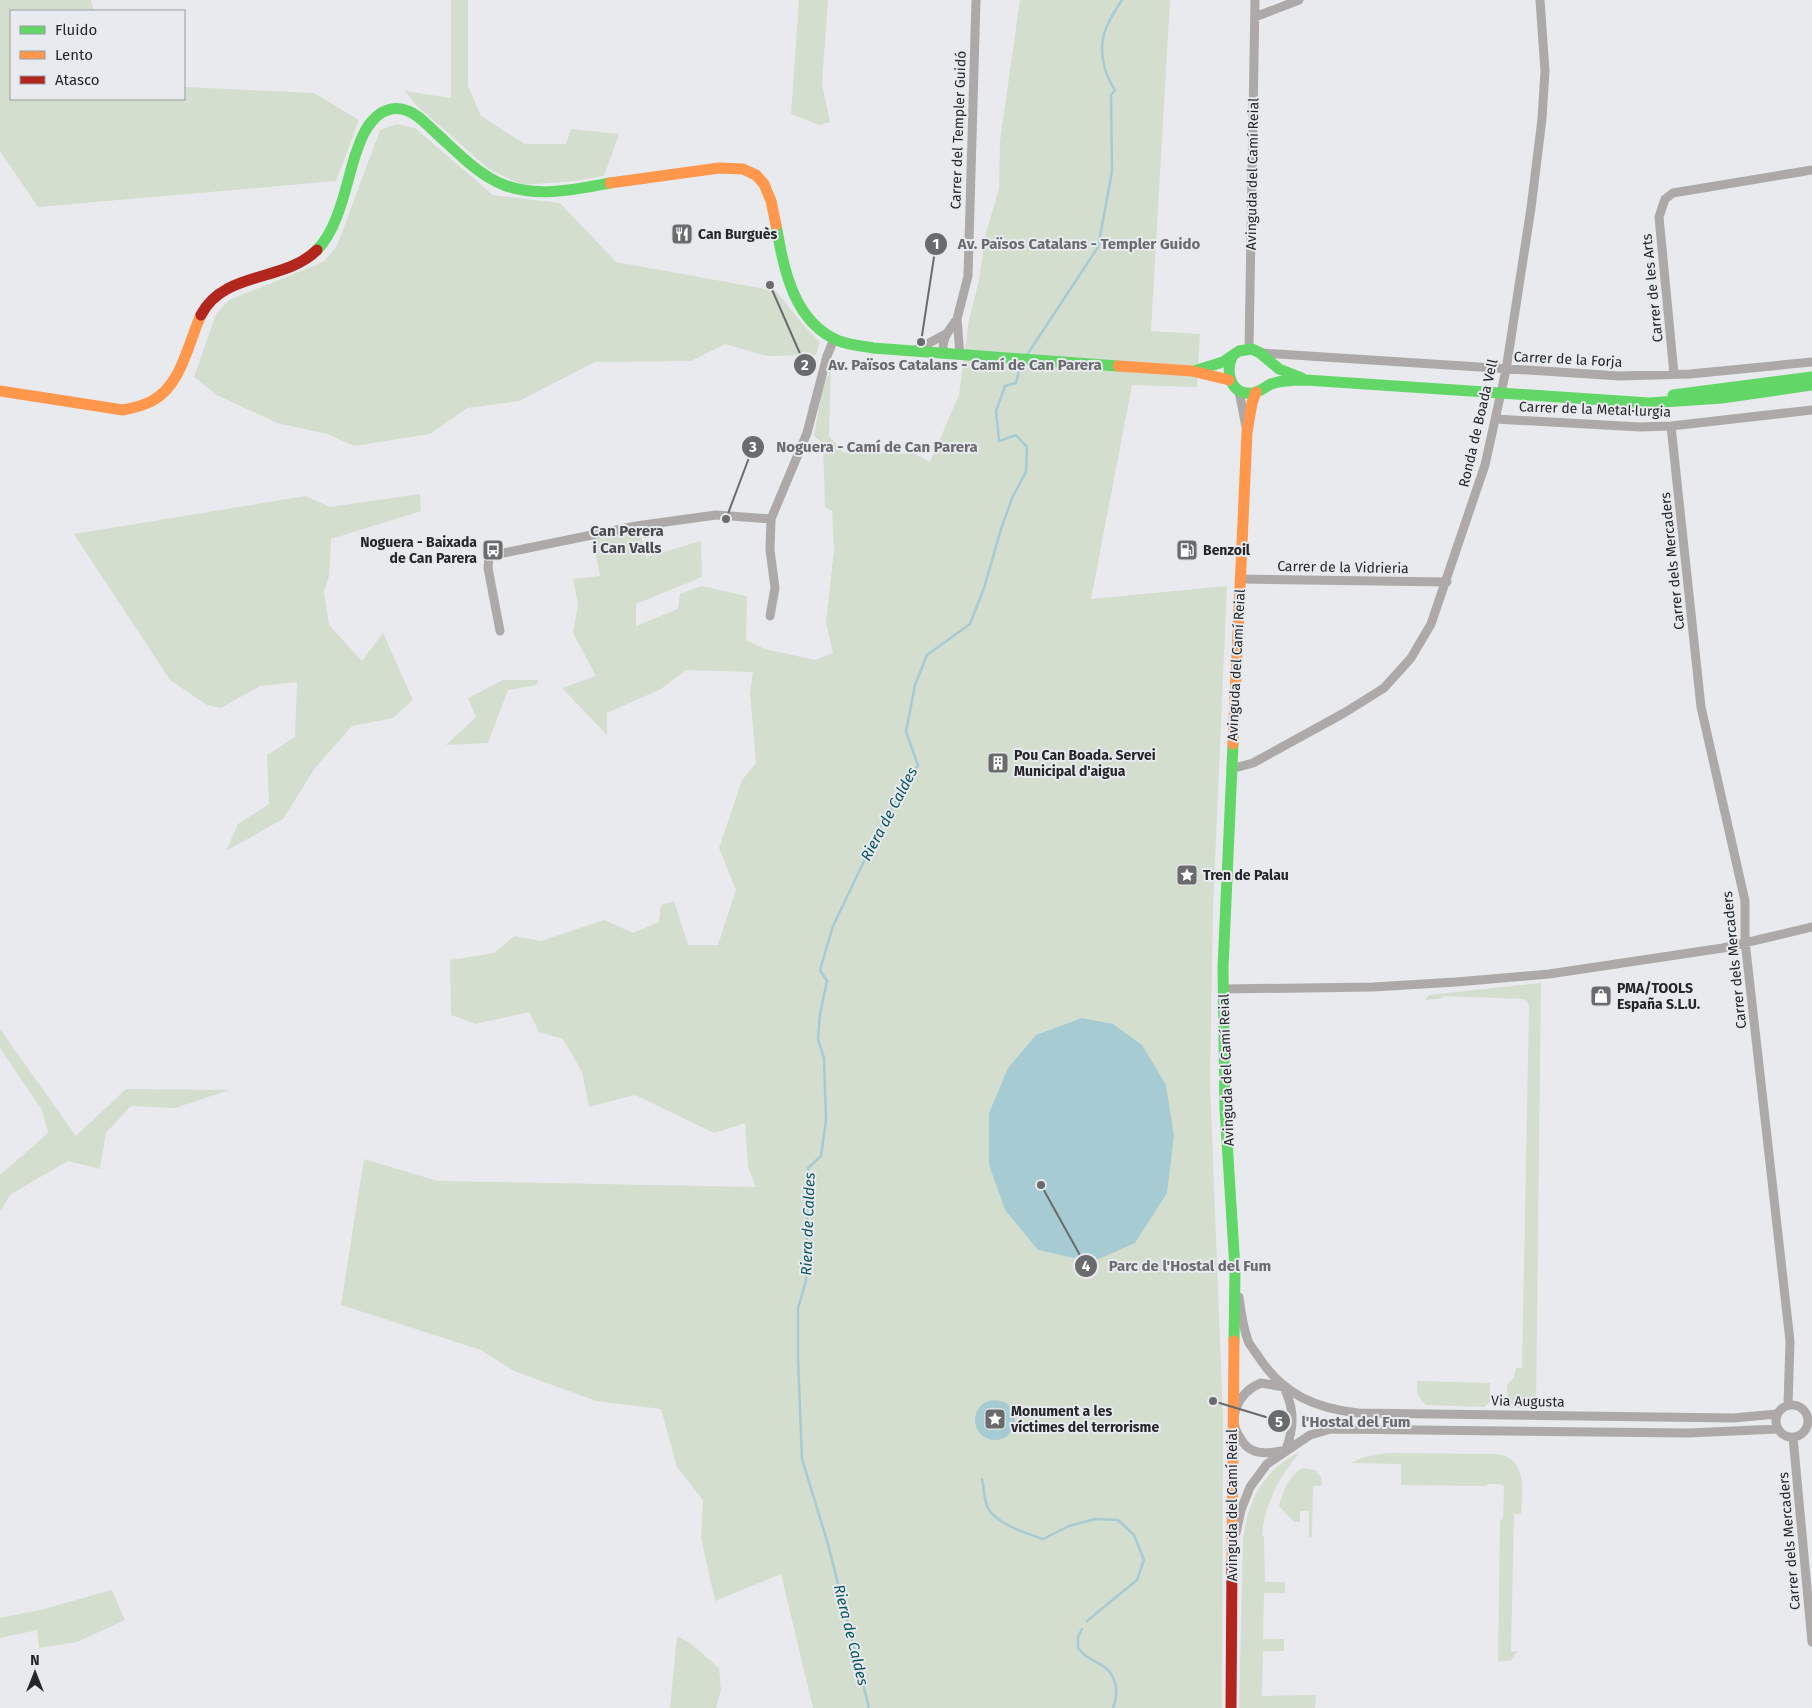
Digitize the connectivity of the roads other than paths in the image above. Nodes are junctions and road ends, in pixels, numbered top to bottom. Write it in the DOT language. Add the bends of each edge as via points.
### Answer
graph roads {
  1 [pos="976,0"];
  2 [pos="1255,0"];
  3 [pos="1299,0"];
  4 [pos="1540,0"];
  5 [pos="1255,17"];
  6 [pos="1812,170"];
  7 [pos="957,319"];
  8 [pos="946,334"];
  9 [pos="834,339"];
  10 [pos="1249,349"];
  11 [pos="914,351"];
  12 [pos="944,353"];
  13 [pos="960,355"];
  14 [pos="1232,357"];
  15 [pos="1265,357"];
  16 [pos="1812,362"];
  17 [pos="1506,370"];
  18 [pos="1192,371"];
  19 [pos="1674,374"];
  20 [pos="1812,377"];
  21 [pos="1306,380"];
  22 [pos="1233,384"];
  23 [pos="1812,385"];
  24 [pos="1261,389"];
  25 [pos="0,391"];
  26 [pos="1614,401"];
  27 [pos="1812,410"];
  28 [pos="1495,419"];
  29 [pos="1671,426"];
  30 [pos="1247,432"];
  31 [pos="771,519"];
  32 [pos="1240,579"];
  33 [pos="1447,582"];
  34 [pos="770,616"];
  35 [pos="500,631"];
  36 [pos="1231,769"];
  37 [pos="1812,927"];
  38 [pos="1745,941"];
  39 [pos="1224,989"];
  40 [pos="1235,1269"];
  41 [pos="1284,1387"];
  42 [pos="1788,1405"];
  43 [pos="1809,1410"];
  44 [pos="1777,1414"];
  45 [pos="1233,1422"];
  46 [pos="1810,1425"];
  47 [pos="1778,1429"];
  48 [pos="1793,1437"];
  49 [pos="1286,1450"];
  50 [pos="1232,1550"];
  51 [pos="1812,1642"];
  52 [pos="1231,1708"];
  1 -- 7 [label="street, Carrer del Templer Guidó" via="968,276"];
  2 -- 5 [label="street, Avinguda del Camí Reial"];
  3 -- 5 [label="street"];
  4 -- 17 [label="street, Ronda de Boada Vell" via="1545,71 1542,119"];
  5 -- 10 [label="street, Avinguda del Camí Reial"];
  6 -- 19 [label="street, Carrer de les Arts" via="1673,193 1665,199 1659,217"];
  7 -- 8 [label="street, Carrer del Templer Guidó"];
  7 -- 13 [label="street, Carrer del Templer Guidó"];
  8 -- 11 [label="street, Carrer del Templer Guidó"];
  8 -- 12 [label="street" via="942,347"];
  9 -- 11 [label="main road" via="852,345"];
  9 -- 25 [label="main road" via="812,322 794,298 784,268 768,190 748,170 719,168 572,188 522,190 492,180 421,119 408,110 397,108 380,112 368,124 330,231 322,245 303,259 223,290 214,297 202,312 171,384 156,401 137,409 123,410"];
  9 -- 31 [label="street" via="807,433"];
  10 -- 14 [label="main road"];
  10 -- 15 [label="main road"];
  11 -- 12 [label="main road"];
  12 -- 13 [label="main road"];
  13 -- 18 [label="main road"];
  14 -- 18 [label="main road"];
  14 -- 22 [label="main road" via="1227,371"];
  15 -- 17 [label="street, Carrer de la Forja"];
  15 -- 21 [label="main road" via="1283,371"];
  15 -- 24 [label="main road" via="1271,374"];
  16 -- 19 [label="street, Carrer de la Forja"];
  17 -- 19 [label="street, Carrer de la Forja" via="1620,376"];
  17 -- 28 [label="street, Ronda de Boada Vell"];
  18 -- 22 [label="main road"];
  20 -- 26 [label="main road"];
  21 -- 24 [label="main road" via="1281,381"];
  21 -- 26 [label="main road"];
  22 -- 24 [label="main road" via="1244,392"];
  22 -- 30 [label="street, Avinguda del Camí Reial" via="1240,396"];
  23 -- 26 [label="main road" via="1695,400"];
  24 -- 30 [label="main road, Avinguda del Camí Reial" via="1252,403"];
  27 -- 29 [label="street, Carrer de la Metal·lurgia"];
  28 -- 29 [label="street, Carrer de la Metal·lurgia"];
  28 -- 33 [label="street, Ronda de Boada Vell" via="1485,465"];
  29 -- 38 [label="street, Carrer dels Mercaders" via="1701,707 1745,901"];
  30 -- 32 [label="main road, Avinguda del Camí Reial"];
  31 -- 34 [label="street" via="770,550 775,588"];
  31 -- 35 [label="street" via="716,515 636,526 488,556"];
  32 -- 33 [label="street, Carrer de la Vidrieria"];
  32 -- 36 [label="main road, Avinguda del Camí Reial"];
  33 -- 36 [label="street, Ronda de Boada Vell" via="1422,642 1384,688 1253,763"];
  36 -- 39 [label="main road, Avinguda del Camí Reial"];
  37 -- 38 [label="street"];
  38 -- 39 [label="street" via="1722,948 1549,974 1373,987"];
  38 -- 42 [label="street, Carrer dels Mercaders" via="1790,1341"];
  39 -- 40 [label="main road, Avinguda del Camí Reial" via="1225,1109"];
  40 -- 41 [label="street, Via Augusta" via="1241,1315 1250,1343 1269,1372"];
  40 -- 45 [label="main road, Avinguda del Camí Reial"];
  41 -- 44 [label="street, Via Augusta" via="1335,1410 1358,1413 1733,1418"];
  41 -- 45 [label="street, Via Augusta" via="1261,1384 1252,1387 1237,1406"];
  41 -- 49 [label="street, Via Augusta" via="1293,1414"];
  42 -- 43 [label="street"];
  42 -- 44 [label="street"];
  43 -- 46 [label="street"];
  44 -- 47 [label="street"];
  45 -- 49 [label="street" via="1237,1434 1251,1450 1268,1453"];
  45 -- 50 [label="main road, Avinguda del Camí Reial"];
  46 -- 48 [label="street" via="1802,1434"];
  47 -- 48 [label="street"];
  47 -- 49 [label="street" via="1688,1433 1332,1430 1310,1435"];
  48 -- 51 [label="street, Carrer dels Mercaders"];
  49 -- 50 [label="street" via="1267,1464 1250,1488 1241,1510"];
  50 -- 52 [label="main road, Avinguda del Camí Reial"];
}
